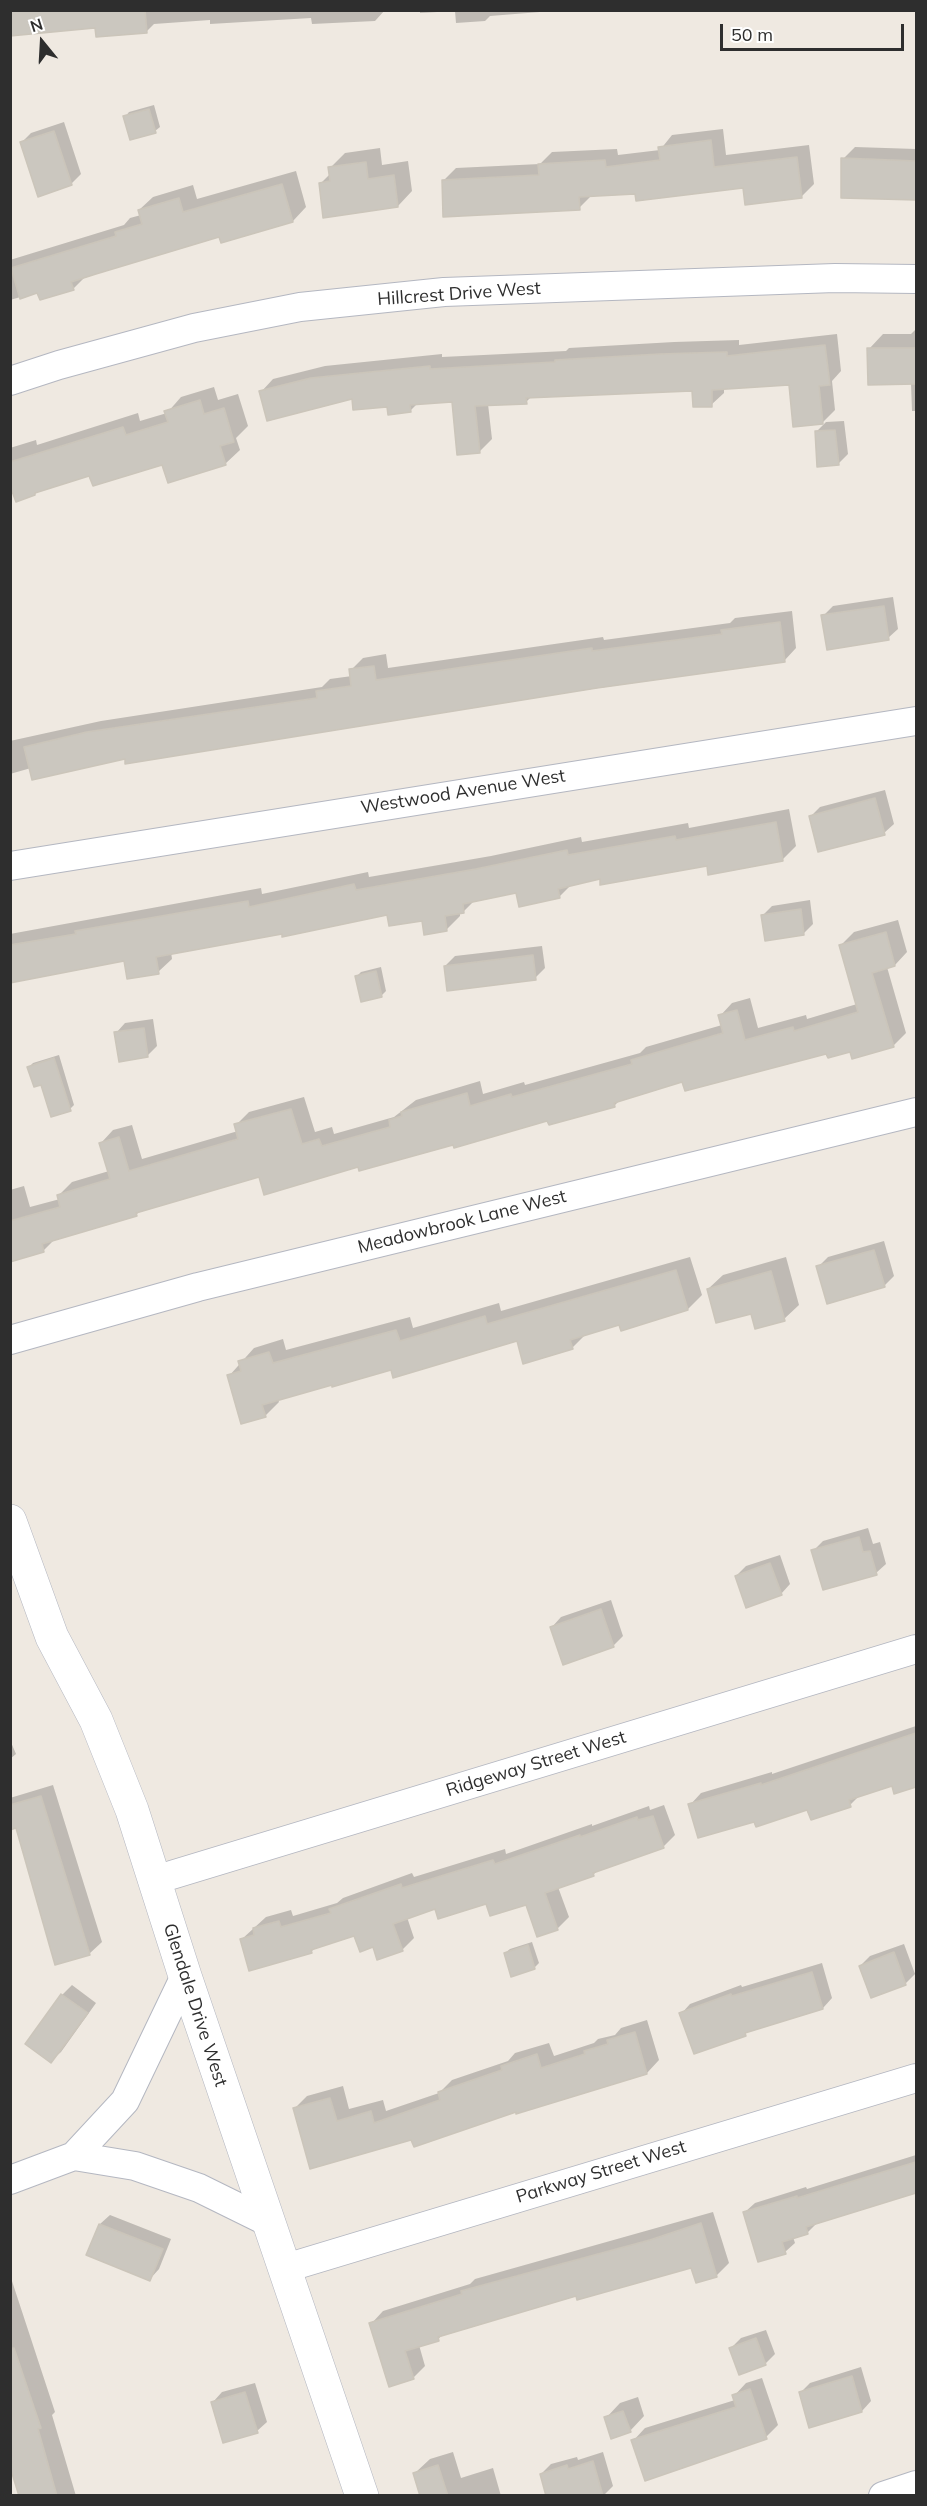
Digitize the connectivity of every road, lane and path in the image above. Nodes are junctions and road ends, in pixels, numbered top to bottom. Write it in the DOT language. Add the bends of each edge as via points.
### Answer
graph roads {
  1 [pos="916,279"];
  2 [pos="10,381"];
  3 [pos="916,721"];
  4 [pos="10,866"];
  5 [pos="916,1112"];
  6 [pos="10,1340"];
  7 [pos="10,1521"];
  8 [pos="916,1649"];
  9 [pos="155,1880"];
  10 [pos="185,1976"];
  11 [pos="916,2078"];
  12 [pos="74,2156"];
  13 [pos="10,2180"];
  14 [pos="268,2222"];
  15 [pos="286,2268"];
  16 [pos="916,2485"];
  17 [pos="362,2496"];
  18 [pos="883,2496"];
  1 -- 2 [label="street, Hillcrest Drive West" via="835,278 444,292 300,307 194,328"];
  3 -- 4 [label="street, Westwood Avenue West"];
  5 -- 6 [label="street, Meadowbrook Lane West" via="198,1287"];
  7 -- 9 [label="street, Glendale Drive West" via="52,1637 96,1720"];
  8 -- 9 [label="street, Ridgeway Street West"];
  9 -- 10 [label="street, Glendale Drive West"];
  10 -- 12 [label="street" via="125,2101"];
  10 -- 14 [label="street, Glendale Drive West"];
  11 -- 15 [label="street, Parkway Street West"];
  12 -- 13 [label="street"];
  12 -- 14 [label="street" via="135,2166 199,2188"];
  14 -- 15 [label="street, Glendale Drive West"];
  15 -- 17 [label="street, Glendale Drive West"];
  16 -- 18 [label="street"];
}
